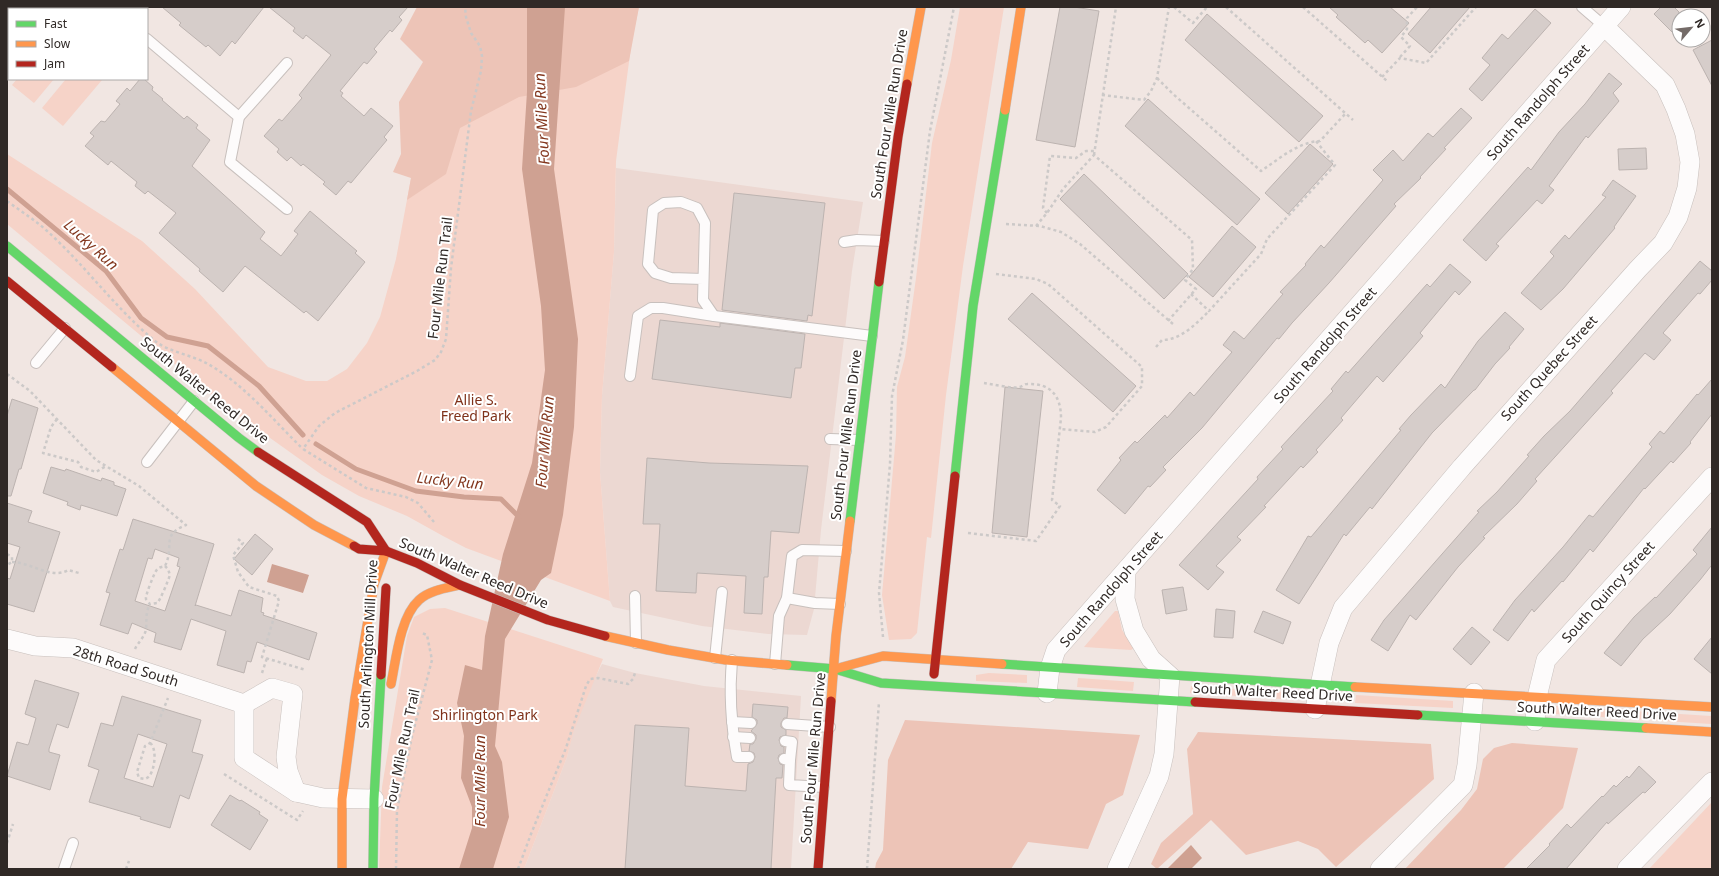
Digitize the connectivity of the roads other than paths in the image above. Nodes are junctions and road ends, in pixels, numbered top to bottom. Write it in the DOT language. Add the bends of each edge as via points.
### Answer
graph roads {
  1 [pos="921,7"];
  2 [pos="1021,7"];
  3 [pos="1582,7"];
  4 [pos="1621,7"];
  5 [pos="1604,26"];
  6 [pos="148,40"];
  7 [pos="287,63"];
  8 [pos="239,117"];
  9 [pos="287,209"];
  10 [pos="884,241"];
  11 [pos="844,242"];
  12 [pos="7,246"];
  13 [pos="703,279"];
  14 [pos="7,281"];
  15 [pos="714,316"];
  16 [pos="65,328"];
  17 [pos="872,336"];
  18 [pos="36,364"];
  19 [pos="630,376"];
  20 [pos="194,401"];
  21 [pos="178,422"];
  22 [pos="830,439"];
  23 [pos="859,440"];
  24 [pos="147,462"];
  25 [pos="1712,477"];
  26 [pos="386,551"];
  27 [pos="846,551"];
  28 [pos="1126,572"];
  29 [pos="456,584"];
  30 [pos="722,592"];
  31 [pos="635,596"];
  32 [pos="787,598"];
  33 [pos="840,604"];
  34 [pos="7,639"];
  35 [pos="636,643"];
  36 [pos="715,658"];
  37 [pos="935,659"];
  38 [pos="732,660"];
  39 [pos="775,664"];
  40 [pos="1050,668"];
  41 [pos="835,669"];
  42 [pos="1170,676"];
  43 [pos="1320,684"];
  44 [pos="933,686"];
  45 [pos="1047,693"];
  46 [pos="1474,693"];
  47 [pos="1537,697"];
  48 [pos="1168,700"];
  49 [pos="244,704"];
  50 [pos="1712,707"];
  51 [pos="1315,709"];
  52 [pos="1471,718"];
  53 [pos="1535,721"];
  54 [pos="732,722"];
  55 [pos="751,722"];
  56 [pos="830,727"];
  57 [pos="1712,732"];
  58 [pos="734,737"];
  59 [pos="750,738"];
  60 [pos="378,739"];
  61 [pos="748,757"];
  62 [pos="1712,782"];
  63 [pos="824,787"];
  64 [pos="342,799"];
  65 [pos="374,799"];
  66 [pos="301,800"];
  67 [pos="72,843"];
  68 [pos="64,869"];
  69 [pos="342,869"];
  70 [pos="373,869"];
  71 [pos="818,869"];
  72 [pos="1117,869"];
  73 [pos="1380,869"];
  74 [pos="1627,869"];
  1 -- 10 [label="main road, South Four Mile Run Drive" via="898,137"];
  2 -- 37 [label="main road" via="974,306"];
  3 -- 5 [label="lane"];
  4 -- 5 [label="street, South Randolph Street"];
  5 -- 28 [label="street, South Randolph Street"];
  5 -- 43 [label="street, South Quebec Street" via="1665,86 1676,109 1685,134 1690,162 1687,188 1678,217 1663,243 1462,467 1343,608 1329,643"];
  6 -- 8 [label="lane"];
  7 -- 8 [label="lane"];
  8 -- 9 [label="lane" via="230,162"];
  10 -- 11 [label="lane"];
  10 -- 17 [label="main road, South Four Mile Run Drive"];
  12 -- 20 [label="main road, South Walter Reed Drive"];
  13 -- 13 [label="lane" via="705,223 697,208 681,202 664,202 653,210 648,264 655,273 671,278"];
  13 -- 15 [label="lane" via="703,300"];
  14 -- 16 [label="main road, South Walter Reed Drive"];
  15 -- 17 [label="lane"];
  15 -- 19 [label="lane" via="663,308 651,308 638,316"];
  16 -- 18 [label="lane"];
  16 -- 21 [label="main road, South Walter Reed Drive"];
  17 -- 23 [label="main road, South Four Mile Run Drive"];
  20 -- 21 [label="lane"];
  20 -- 26 [label="main road, South Walter Reed Drive" via="283,470 367,522"];
  21 -- 24 [label="lane"];
  21 -- 26 [label="main road, South Walter Reed Drive" via="256,486 314,525 359,550"];
  22 -- 23 [label="lane"];
  23 -- 27 [label="main road, South Four Mile Run Drive"];
  25 -- 47 [label="street, South Quincy Street" via="1546,660"];
  26 -- 29 [label="main road, South Walter Reed Drive" via="417,563"];
  26 -- 60 [label="main road, South Arlington Mill Drive"];
  26 -- 64 [label="main road, South Arlington Mill Drive" via="374,584 355,698"];
  27 -- 32 [label="lane" via="802,550 792,556"];
  27 -- 33 [label="main road, South Four Mile Run Drive"];
  28 -- 40 [label="street, South Randolph Street" via="1056,650"];
  28 -- 42 [label="street" via="1125,599 1134,631 1151,659"];
  29 -- 35 [label="main road, South Walter Reed Drive" via="548,620"];
  29 -- 60 [label="main road" via="425,596 408,613"];
  30 -- 36 [label="lane"];
  31 -- 35 [label="lane"];
  32 -- 33 [label="lane"];
  32 -- 39 [label="lane" via="779,616"];
  33 -- 41 [label="main road, South Four Mile Run Drive"];
  34 -- 49 [label="street, 28th Road South" via="35,646 73,648"];
  35 -- 36 [label="main road, South Walter Reed Drive"];
  36 -- 38 [label="main road, South Walter Reed Drive"];
  37 -- 40 [label="main road, South Walter Reed Drive"];
  37 -- 41 [label="main road, South Walter Reed Drive" via="883,656"];
  37 -- 44 [label="main road"];
  38 -- 39 [label="main road, South Walter Reed Drive"];
  38 -- 54 [label="lane" via="729,690"];
  39 -- 41 [label="main road, South Walter Reed Drive"];
  40 -- 42 [label="main road, South Walter Reed Drive"];
  40 -- 45 [label="street, South Randolph Street"];
  41 -- 44 [label="main road, South Walter Reed Drive" via="881,683"];
  41 -- 56 [label="main road, South Four Mile Run Drive"];
  42 -- 43 [label="main road, South Walter Reed Drive"];
  42 -- 48 [label="street"];
  43 -- 46 [label="main road, South Walter Reed Drive"];
  43 -- 51 [label="street, South Quebec Street"];
  44 -- 45 [label="main road, South Walter Reed Drive"];
  45 -- 48 [label="main road, South Walter Reed Drive"];
  46 -- 47 [label="main road, South Walter Reed Drive"];
  46 -- 52 [label="street"];
  47 -- 50 [label="main road, South Walter Reed Drive"];
  47 -- 53 [label="street, South Quincy Street"];
  48 -- 51 [label="main road, South Walter Reed Drive"];
  48 -- 72 [label="street" via="1164,754 1159,776"];
  49 -- 66 [label="street" via="244,758"];
  49 -- 66 [label="street" via="272,688 293,694 286,757 288,771"];
  51 -- 52 [label="main road, South Walter Reed Drive"];
  52 -- 53 [label="main road, South Walter Reed Drive"];
  52 -- 73 [label="street" via="1463,785"];
  53 -- 57 [label="main road, South Walter Reed Drive"];
  54 -- 55 [label="lane"];
  54 -- 58 [label="lane"];
  56 -- 63 [label="main road, South Four Mile Run Drive"];
  56 -- 63 [label="lane" via="790,724 788,742 789,785"];
  58 -- 59 [label="lane"];
  58 -- 61 [label="lane" via="737,757"];
  60 -- 65 [label="main road, South Arlington Mill Drive"];
  62 -- 74 [label="street"];
  63 -- 71 [label="main road, South Four Mile Run Drive"];
  64 -- 65 [label="street"];
  64 -- 66 [label="street"];
  64 -- 69 [label="main road, South Arlington Mill Drive"];
  65 -- 70 [label="main road, South Arlington Mill Drive"];
  67 -- 68 [label="lane"];
}
